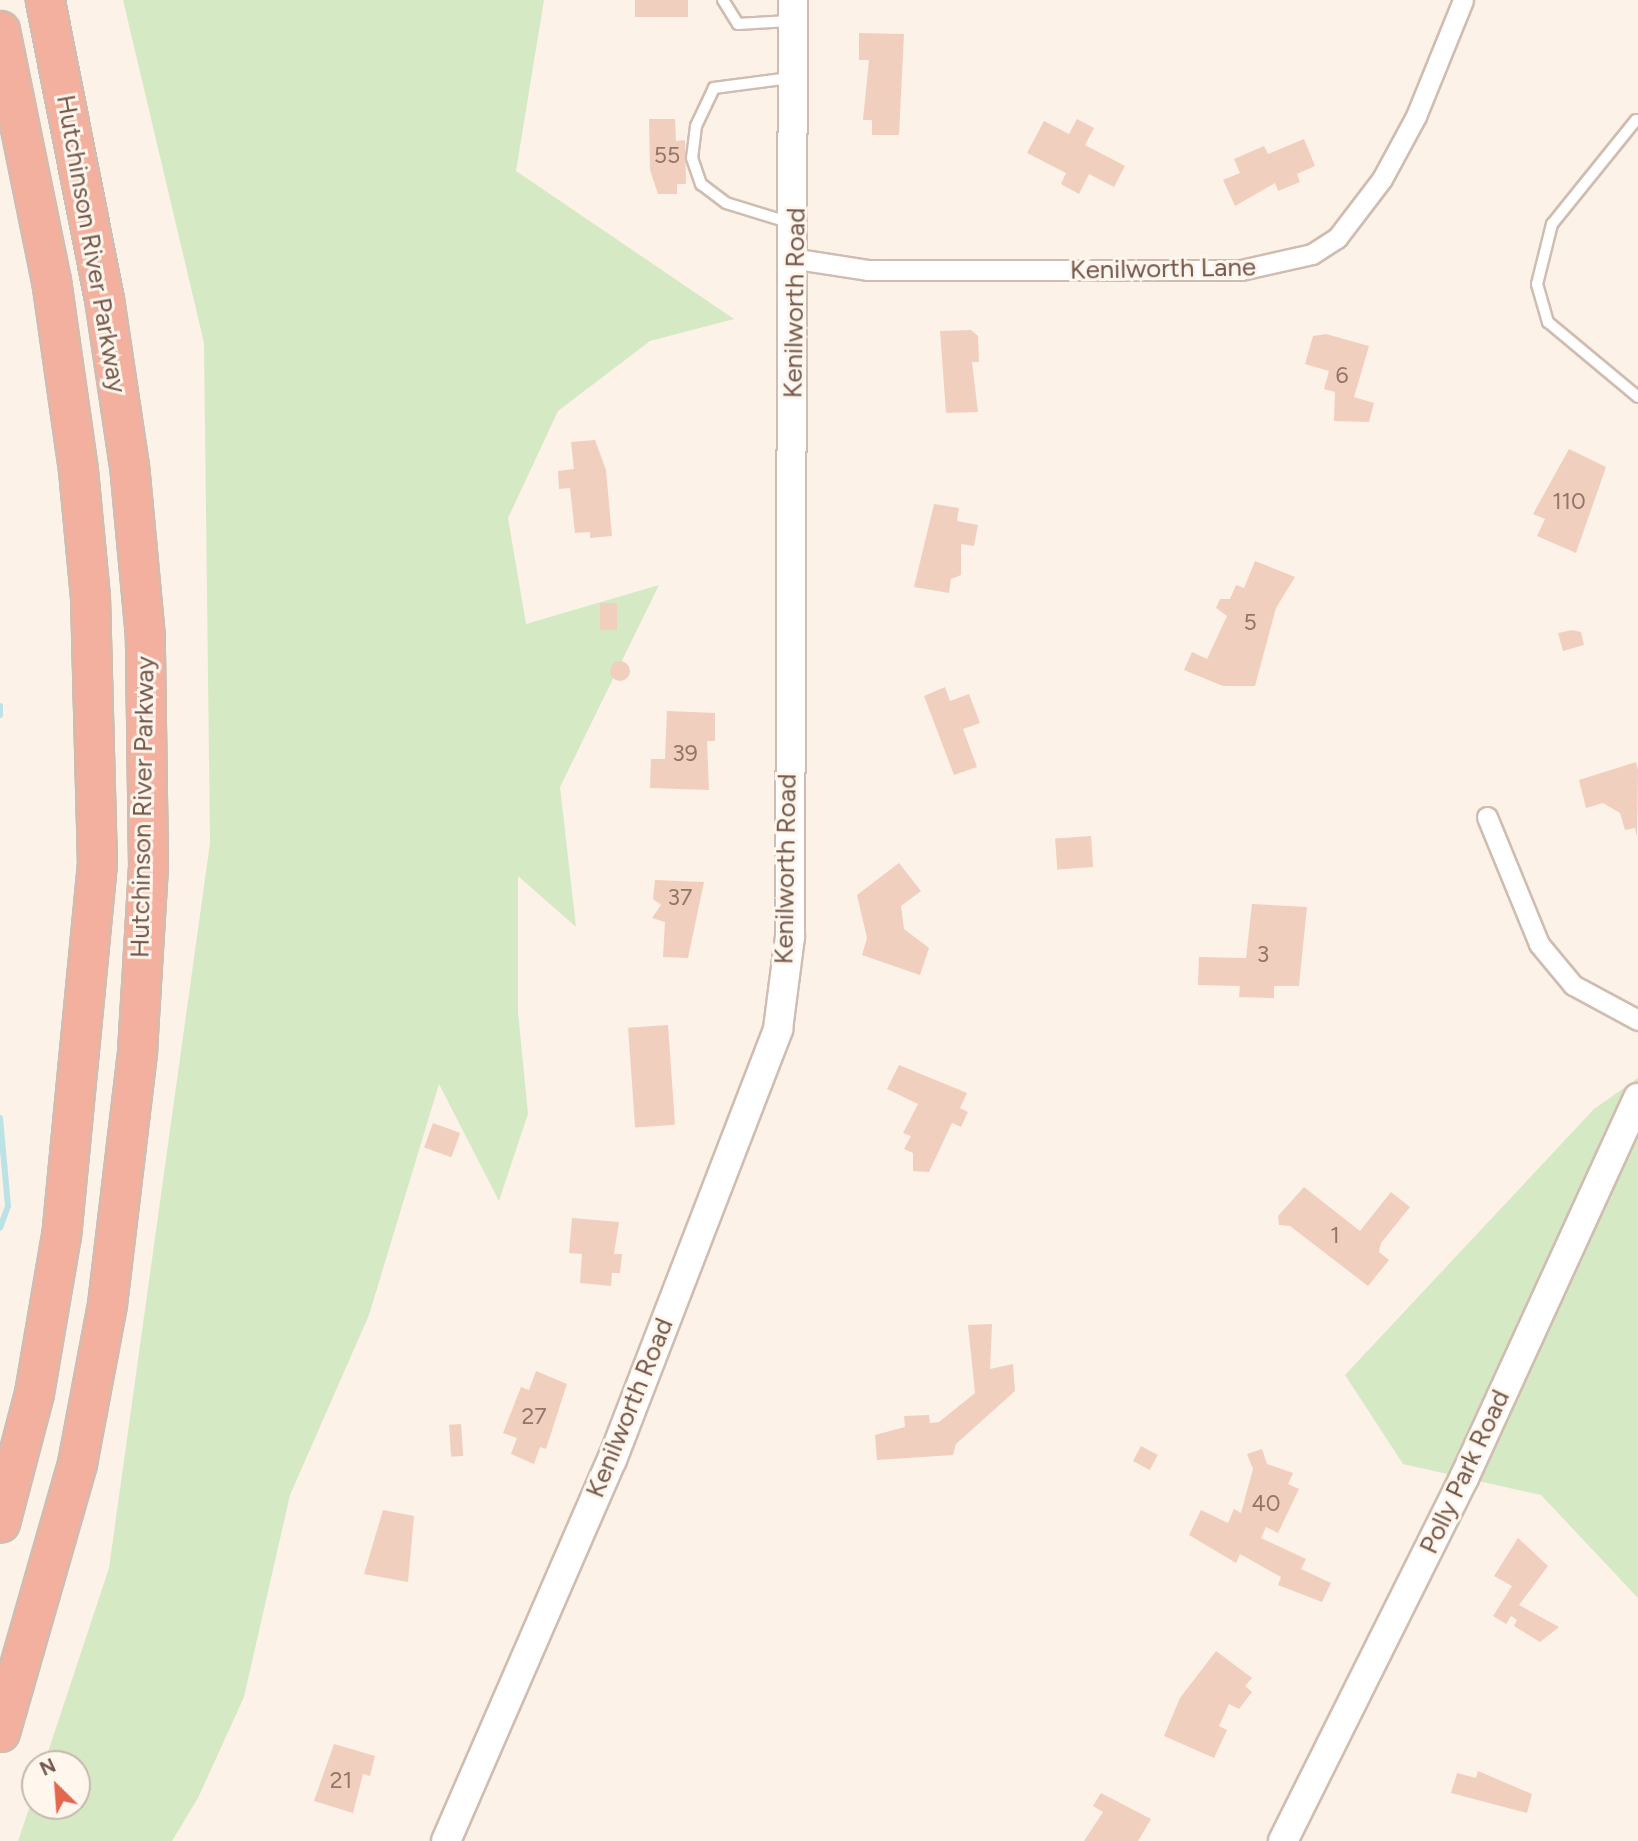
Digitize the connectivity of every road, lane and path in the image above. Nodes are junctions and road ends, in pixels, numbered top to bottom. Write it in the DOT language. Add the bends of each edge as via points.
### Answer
graph roads {
  1 [pos="45,0"];
  2 [pos="723,0"];
  3 [pos="1463,0"];
  4 [pos="793,10"];
  5 [pos="0,30"];
  6 [pos="794,78"];
  7 [pos="1636,120"];
  8 [pos="796,223"];
  9 [pos="797,259"];
  10 [pos="1638,397"];
  11 [pos="1487,817"];
  12 [pos="1638,1020"];
  13 [pos="1638,1098"];
  14 [pos="0,1523"];
  15 [pos="0,1732"];
  16 [pos="446,1841"];
  17 [pos="1283,1841"];
  1 -- 15 [label="highway, Hutchinson River Parkway" via="104,299 129,466 145,637 148,865 137,1051 107,1304 78,1463"];
  2 -- 4 [label="lane" via="738,24"];
  3 -- 9 [label="street, Kenilworth Lane" via="1416,116 1382,178 1337,238 1312,254 1241,270 867,270"];
  4 -- 6 [label="street, Kenilworth Road"];
  5 -- 14 [label="highway, Hutchinson River Parkway" via="51,280 79,482 90,611 97,863 61,1236 34,1393"];
  6 -- 8 [label="street, Kenilworth Road"];
  6 -- 8 [label="lane" via="714,88 696,126 692,158 701,184 726,203"];
  7 -- 10 [label="lane" via="1552,224 1537,284 1548,322"];
  8 -- 9 [label="street, Kenilworth Road"];
  9 -- 16 [label="street, Kenilworth Road" via="790,937 778,1029 612,1460"];
  11 -- 12 [label="street" via="1539,944 1573,985"];
  13 -- 17 [label="street, Polly Park Road" via="1458,1490"];
}
